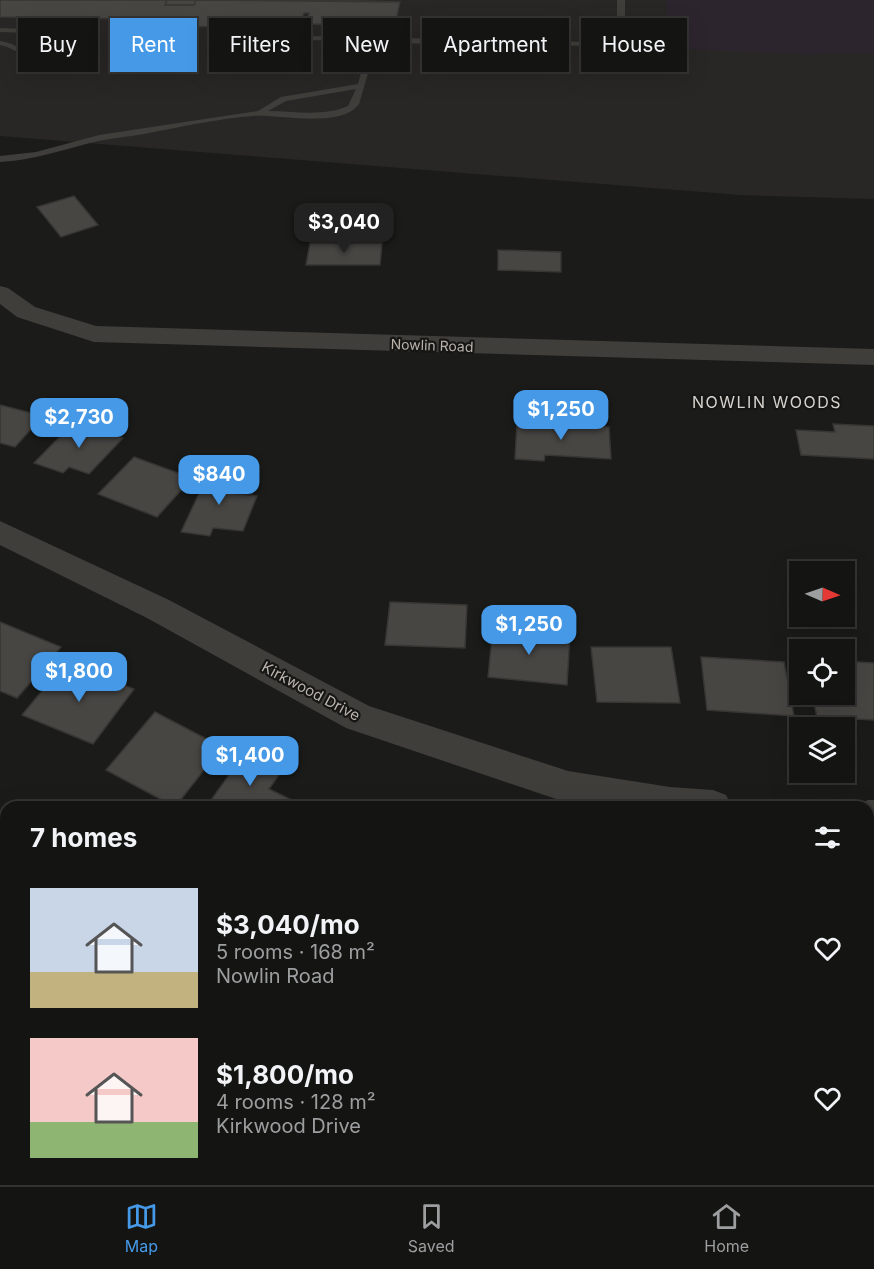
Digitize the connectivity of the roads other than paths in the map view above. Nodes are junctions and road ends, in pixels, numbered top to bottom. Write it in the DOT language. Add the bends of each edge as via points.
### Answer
graph roads {
  1 [pos="621,0"];
  2 [pos="0,30"];
  3 [pos="18,31"];
  4 [pos="410,41"];
  5 [pos="0,43"];
  6 [pos="18,48"];
  7 [pos="366,72"];
  8 [pos="360,86"];
  9 [pos="257,112"];
  10 [pos="0,159"];
  11 [pos="0,293"];
  12 [pos="874,357"];
  13 [pos="0,532"];
  14 [pos="652,801"];
  1 -- 4 [label="lane" via="621,34 614,41 597,44"];
  2 -- 3 [label="lane"];
  5 -- 6 [label="lane"];
  7 -- 8 [label="lane"];
  8 -- 9 [label="lane" via="284,99"];
  8 -- 9 [label="lane" via="354,105 337,113"];
  9 -- 10 [label="lane"];
  11 -- 12 [label="street, Nowlin Road" via="26,312 94,334"];
  13 -- 14 [label="street, Kirkwood Drive" via="158,609 358,717 568,787"];
}
